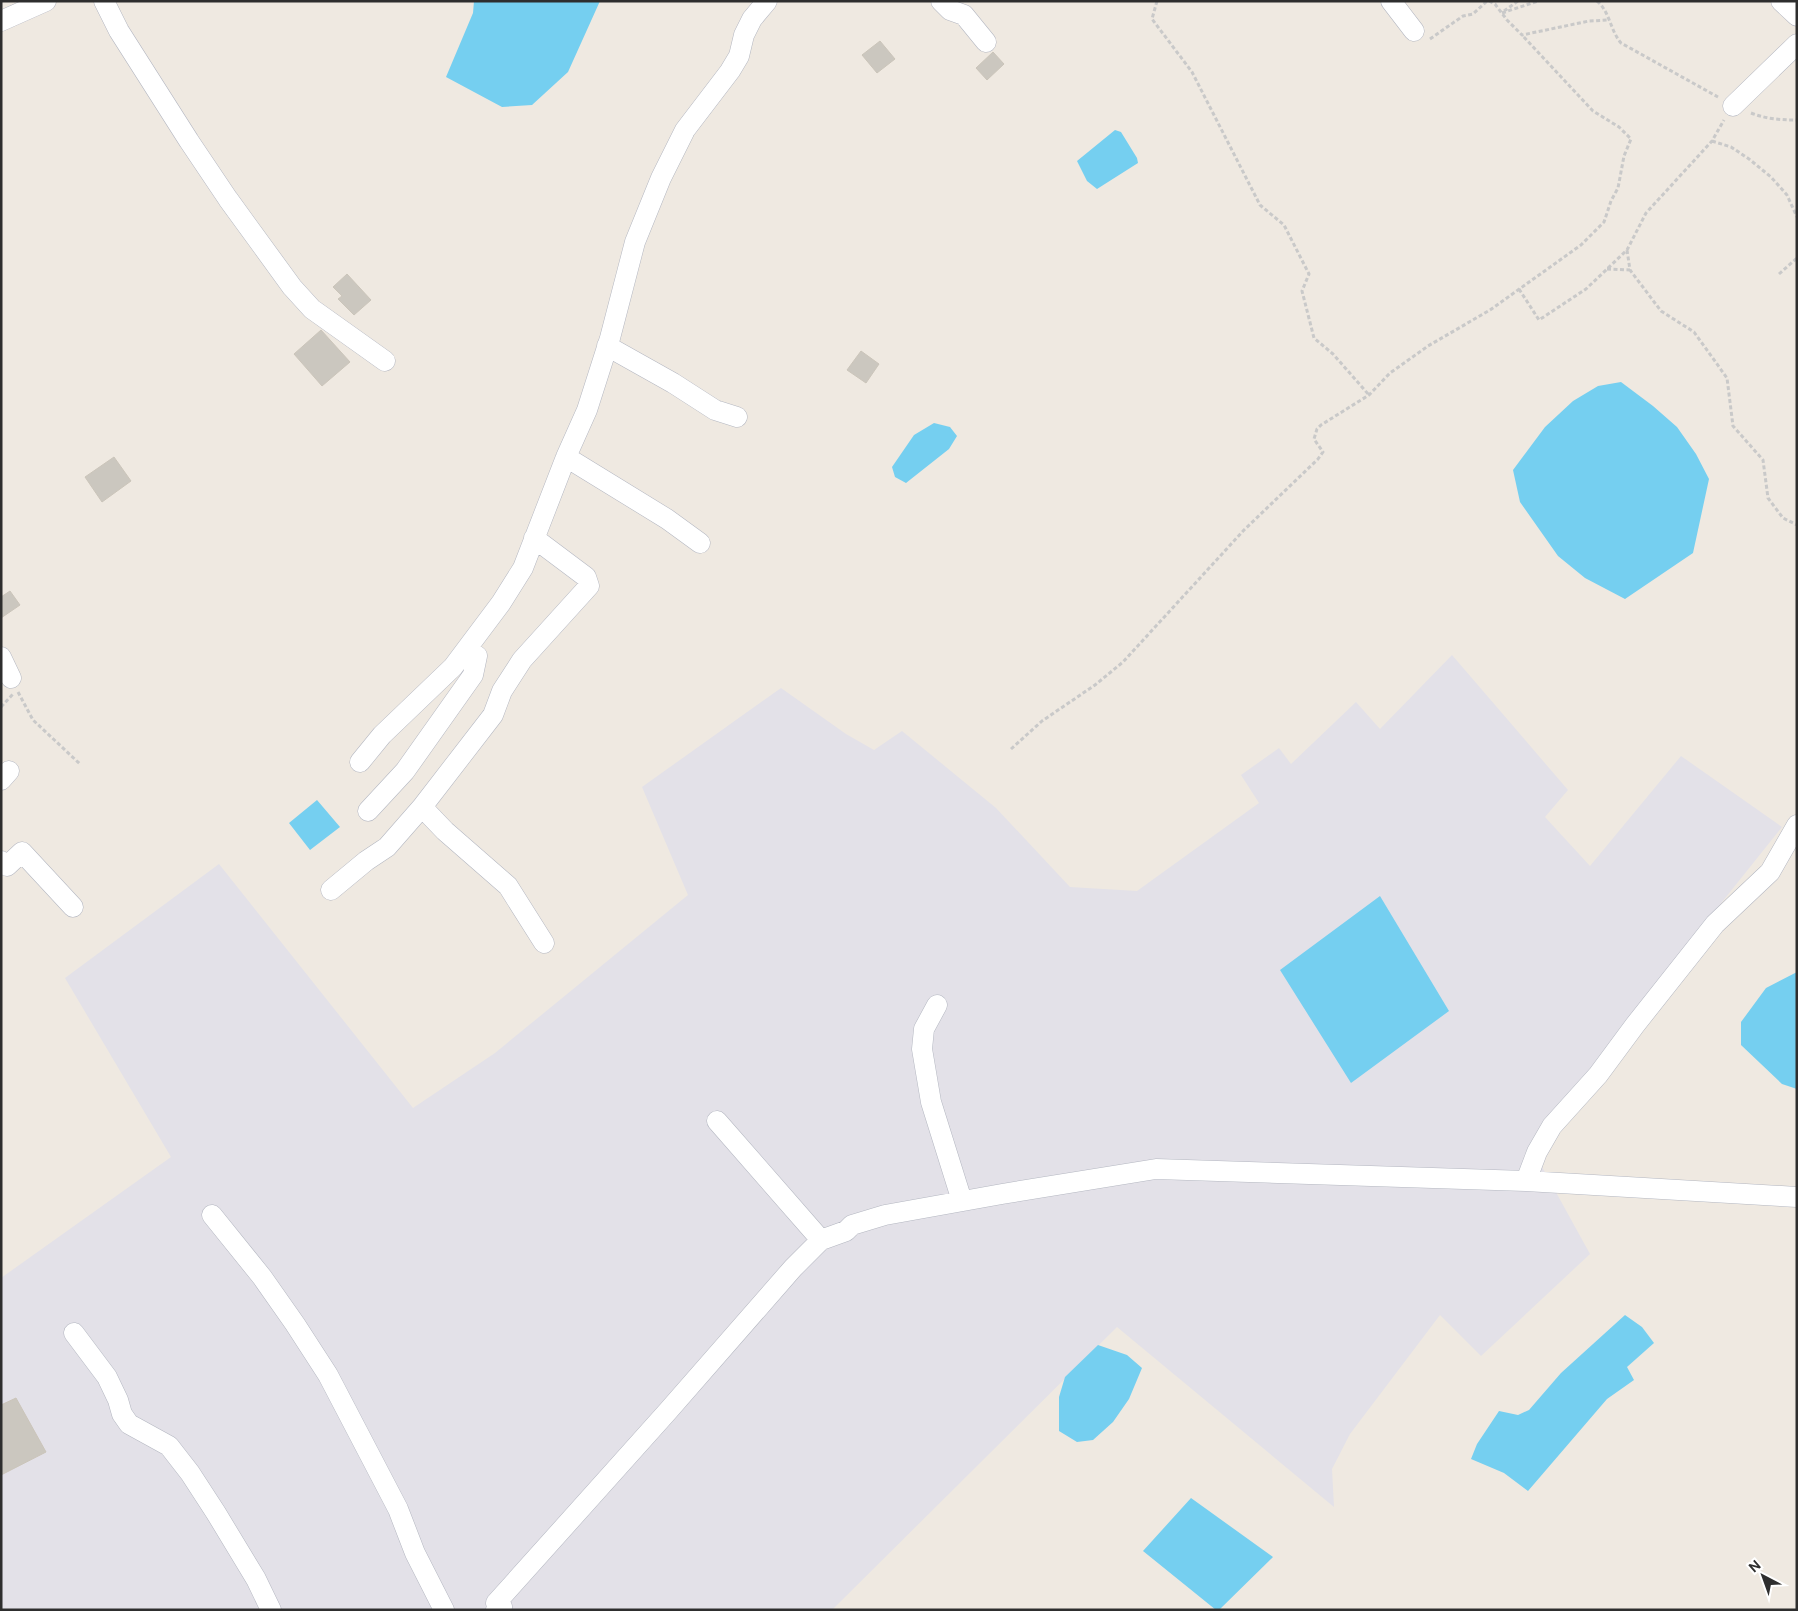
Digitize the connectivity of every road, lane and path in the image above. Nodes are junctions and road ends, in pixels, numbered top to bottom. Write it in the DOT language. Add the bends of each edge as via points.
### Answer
graph roads {
  1 [pos="104,1"];
  2 [pos="767,1"];
  3 [pos="941,1"];
  4 [pos="1157,1"];
  5 [pos="1391,1"];
  6 [pos="1488,1"];
  7 [pos="1518,1"];
  8 [pos="1538,1"];
  9 [pos="1597,1"];
  10 [pos="1781,1"];
  11 [pos="35,3"];
  12 [pos="1502,13"];
  13 [pos="1797,16"];
  14 [pos="1609,20"];
  15 [pos="1,21"];
  16 [pos="1414,31"];
  17 [pos="1522,35"];
  18 [pos="986,42"];
  19 [pos="1797,44"];
  20 [pos="1733,106"];
  21 [pos="1797,120"];
  22 [pos="1712,141"];
  23 [pos="1797,217"];
  24 [pos="1628,250"];
  25 [pos="1797,258"];
  26 [pos="1606,269"];
  27 [pos="1630,270"];
  28 [pos="1779,274"];
  29 [pos="1519,289"];
  30 [pos="607,346"];
  31 [pos="385,361"];
  32 [pos="1369,396"];
  33 [pos="737,417"];
  34 [pos="566,457"];
  35 [pos="1797,525"];
  36 [pos="534,538"];
  37 [pos="700,543"];
  38 [pos="468,649"];
  39 [pos="1,658"];
  40 [pos="11,678"];
  41 [pos="1,707"];
  42 [pos="1011,749"];
  43 [pos="360,762"];
  44 [pos="80,764"];
  45 [pos="422,807"];
  46 [pos="368,811"];
  47 [pos="1797,826"];
  48 [pos="1,861"];
  49 [pos="331,890"];
  50 [pos="73,907"];
  51 [pos="544,943"];
  52 [pos="937,1005"];
  53 [pos="717,1121"];
  54 [pos="1526,1180"];
  55 [pos="1797,1196"];
  56 [pos="962,1201"];
  57 [pos="212,1215"];
  58 [pos="822,1240"];
  59 [pos="74,1333"];
  60 [pos="497,1608"];
  61 [pos="271,1610"];
  62 [pos="444,1610"];
  1 -- 31 [label="street" via="119,31 189,141 292,287 312,309"];
  2 -- 30 [label="street" via="752,19 739,56 685,130 660,178 635,242"];
  3 -- 18 [label="street" via="950,10 964,16"];
  4 -- 32 [label="path" via="1152,19 1192,72 1260,205 1284,225 1309,274 1302,292 1314,338 1333,354"];
  5 -- 16 [label="street"];
  6 -- 12 [label="path"];
  6 -- 16 [label="path" via="1473,14 1463,16 1428,40 1421,39"];
  7 -- 12 [label="path"];
  8 -- 12 [label="path"];
  9 -- 14 [label="path" via="1605,8"];
  10 -- 13 [label="street"];
  11 -- 15 [label="street"];
  12 -- 17 [label="path"];
  14 -- 17 [label="path"];
  14 -- 20 [label="path" via="1621,43"];
  17 -- 29 [label="path" via="1593,110 1631,139 1618,188 1604,222 1581,245"];
  19 -- 20 [label="street"];
  20 -- 21 [label="path" via="1761,117"];
  20 -- 22 [label="path"];
  22 -- 23 [label="path" via="1731,147 1772,177 1787,195"];
  22 -- 24 [label="path" via="1646,213"];
  24 -- 26 [label="path"];
  24 -- 27 [label="path"];
  25 -- 28 [label="path"];
  26 -- 27 [label="path"];
  26 -- 29 [label="path" via="1586,289 1539,320"];
  27 -- 35 [label="path" via="1661,311 1694,332 1727,378 1733,426 1763,460 1768,498 1783,518"];
  29 -- 32 [label="path" via="1390,372"];
  30 -- 33 [label="street" via="715,410"];
  30 -- 34 [label="street"];
  32 -- 42 [label="path" via="1317,429 1314,439 1323,452 1318,459 1244,530 1123,662 1096,685 1042,721"];
  34 -- 36 [label="street"];
  34 -- 37 [label="street" via="668,519"];
  36 -- 38 [label="street" via="523,568"];
  36 -- 45 [label="street" via="586,577 589,586 522,660 502,691 493,714"];
  38 -- 43 [label="street" via="424,697 382,735"];
  38 -- 46 [label="street" via="477,656 473,675 405,771"];
  39 -- 40 [label="street"];
  41 -- 44 [label="path" via="17,690 33,720"];
  45 -- 49 [label="street" via="387,847"];
  45 -- 51 [label="street" via="508,886"];
  47 -- 54 [label="street" via="1770,872 1715,924 1598,1075 1552,1126"];
  48 -- 50 [label="street" via="7,866 22,852"];
  52 -- 56 [label="street" via="924,1029 922,1049 931,1102"];
  53 -- 58 [label="street"];
  54 -- 55 [label="street"];
  54 -- 56 [label="street" via="1145,1170"];
  56 -- 58 [label="street" via="852,1225 846,1231"];
  57 -- 62 [label="street" via="262,1277 328,1375 398,1509 415,1553"];
  58 -- 60 [label="street" via="793,1268"];
  59 -- 61 [label="street" via="107,1377 122,1414 130,1424 169,1446 190,1472 256,1579"];
}
